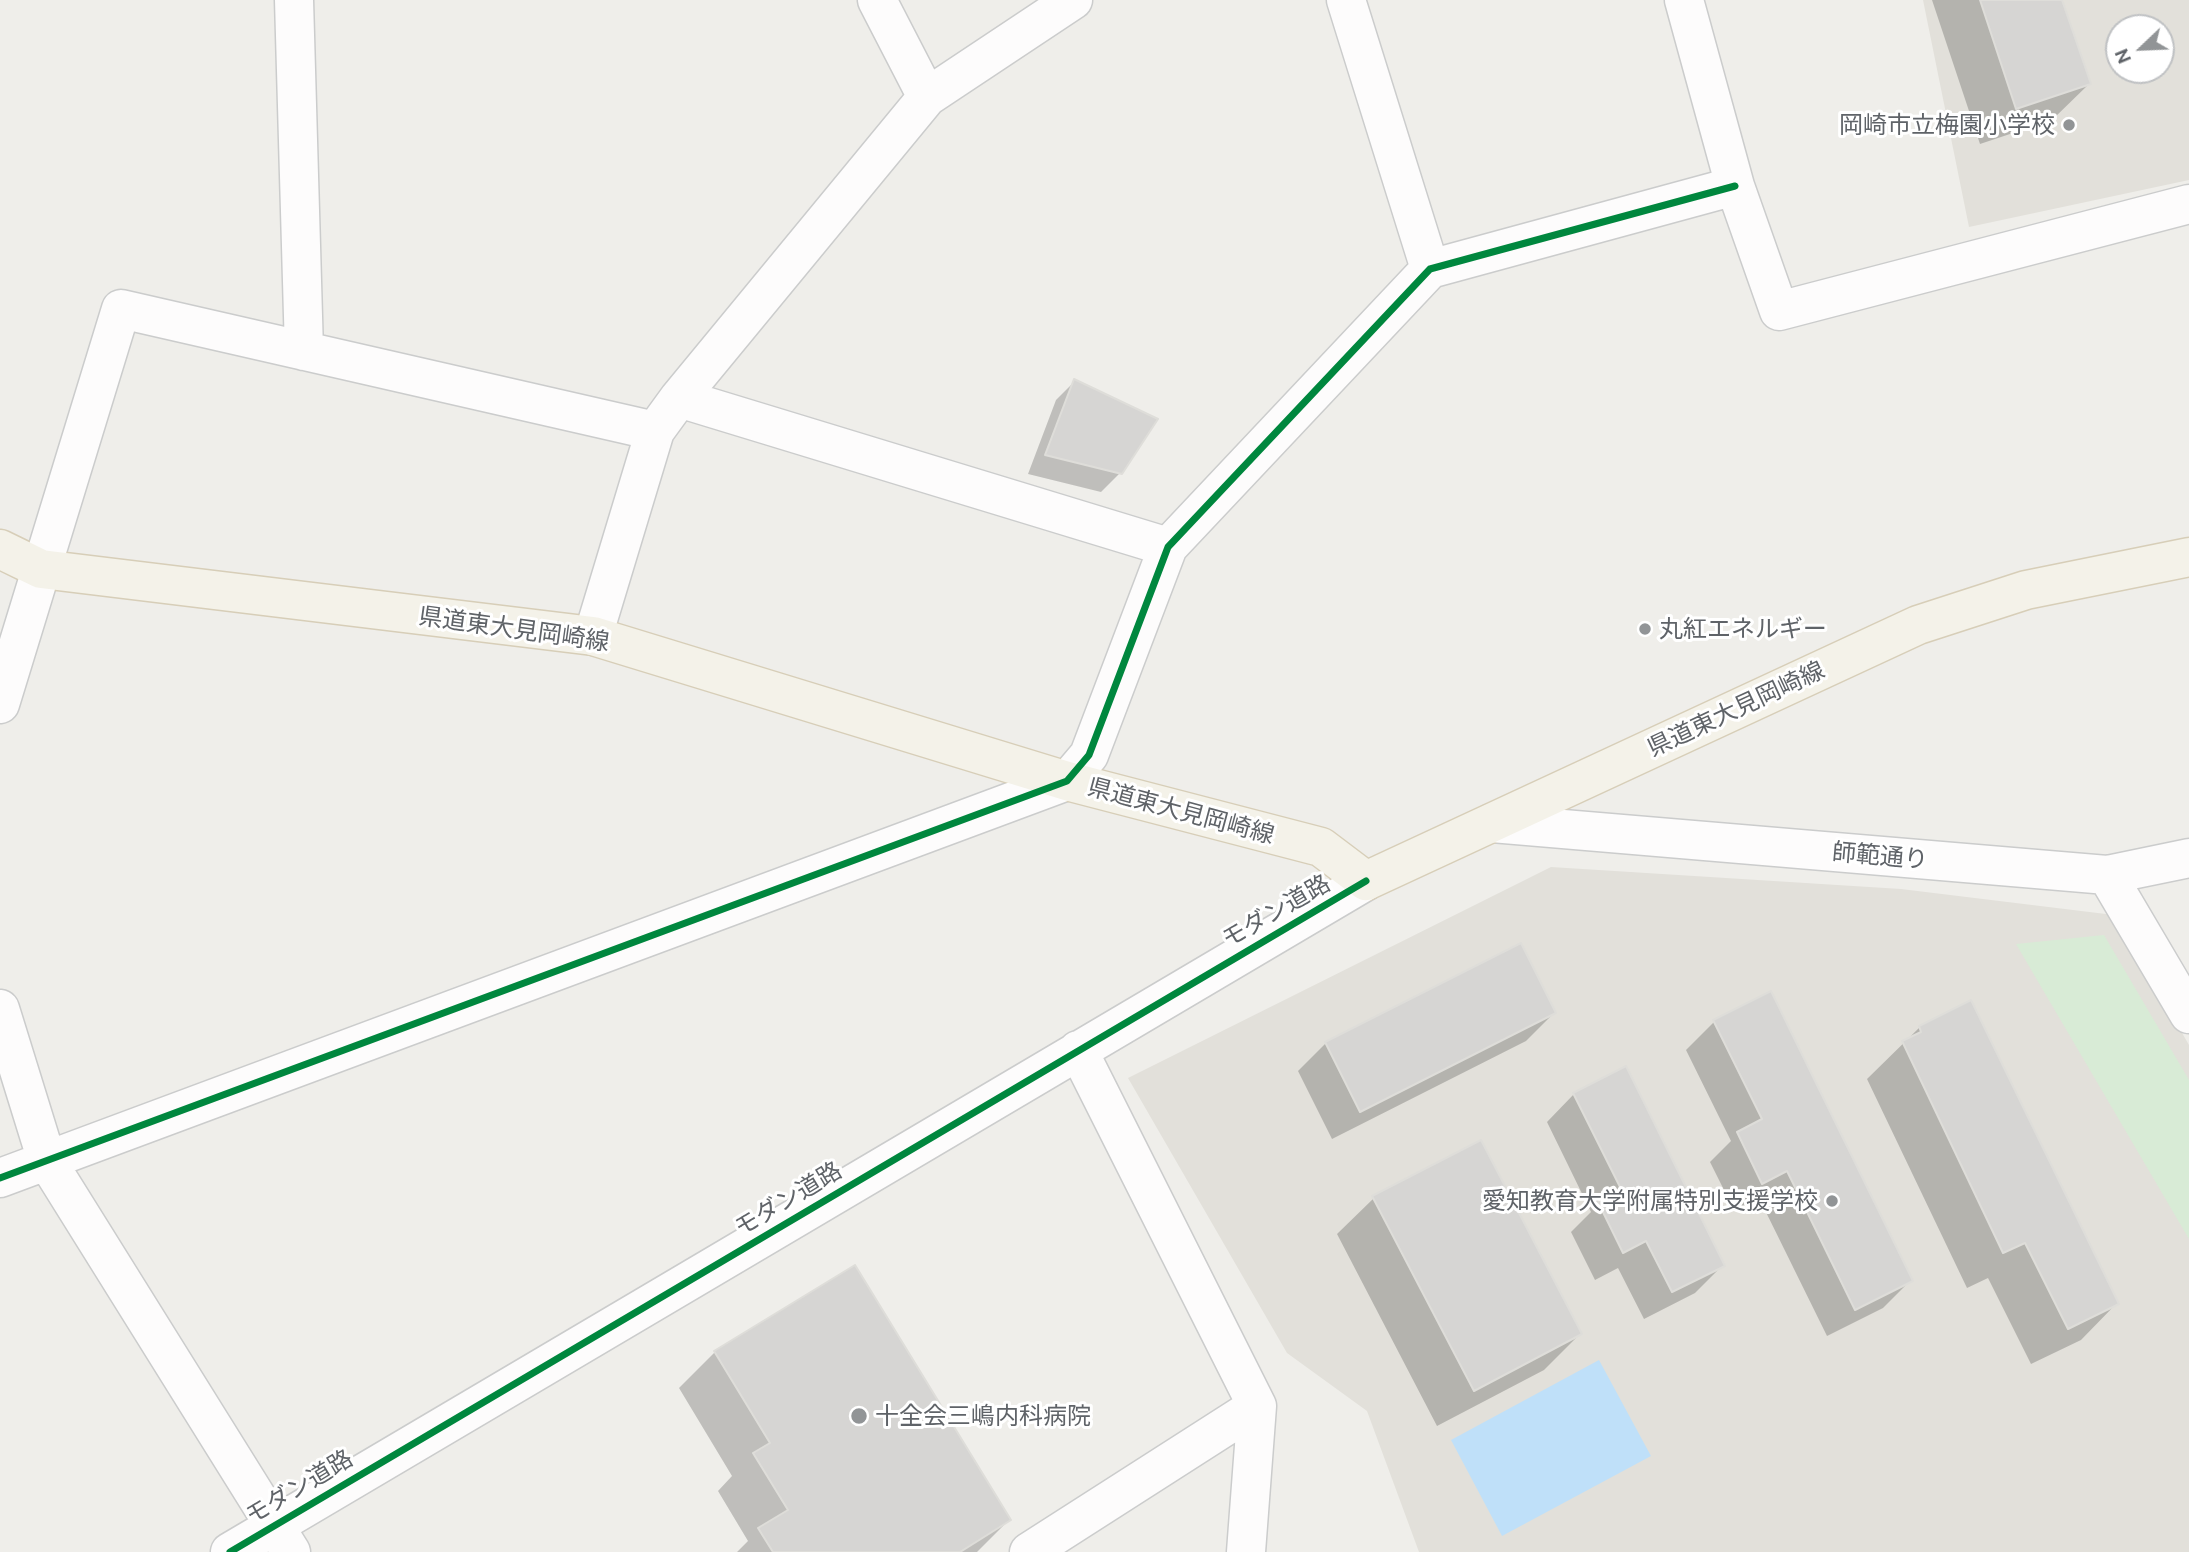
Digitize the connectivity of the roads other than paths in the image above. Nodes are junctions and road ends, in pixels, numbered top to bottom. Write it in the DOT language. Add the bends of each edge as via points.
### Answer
graph roads {
  1 [pos="294,0"];
  2 [pos="877,0"];
  3 [pos="1073,0"];
  4 [pos="1346,0"];
  5 [pos="1684,0"];
  6 [pos="928,97"];
  7 [pos="1735,186"];
  8 [pos="2189,204"];
  9 [pos="1430,269"];
  10 [pos="304,351"];
  11 [pos="679,398"];
  12 [pos="655,431"];
  13 [pos="1168,547"];
  14 [pos="0,549"];
  15 [pos="2189,557"];
  16 [pos="41,569"];
  17 [pos="593,636"];
  18 [pos="0,704"];
  19 [pos="1067,781"];
  20 [pos="1492,823"];
  21 [pos="2189,858"];
  22 [pos="2107,875"];
  23 [pos="1366,881"];
  24 [pos="0,1009"];
  25 [pos="2189,1014"];
  26 [pos="1078,1050"];
  27 [pos="47,1161"];
  28 [pos="0,1178"];
  29 [pos="1257,1406"];
  30 [pos="282,1538"];
  31 [pos="230,1552"];
  32 [pos="1028,1552"];
  33 [pos="1245,1552"];
  1 -- 10 [label="street"];
  2 -- 6 [label="street"];
  3 -- 6 [label="street"];
  4 -- 9 [label="street"];
  5 -- 7 [label="street"];
  6 -- 11 [label="street"];
  7 -- 8 [label="street" via="1779,310"];
  7 -- 9 [label="street"];
  9 -- 13 [label="street"];
  10 -- 12 [label="street"];
  10 -- 16 [label="street" via="121,309"];
  11 -- 12 [label="street"];
  11 -- 13 [label="street"];
  12 -- 17 [label="street"];
  13 -- 19 [label="street" via="1089,755"];
  14 -- 16 [label="main road, 県道東大見岡崎線"];
  15 -- 20 [label="main road, 県道東大見岡崎線" via="2026,590 1918,625"];
  16 -- 17 [label="main road, 県道東大見岡崎線"];
  16 -- 18 [label="street"];
  17 -- 19 [label="main road, 県道東大見岡崎線"];
  19 -- 23 [label="main road, 県道東大見岡崎線" via="1321,847"];
  19 -- 27 [label="street"];
  20 -- 22 [label="street, 師範通り"];
  20 -- 23 [label="main road, 県道東大見岡崎線"];
  21 -- 22 [label="street, 師範通り"];
  22 -- 25 [label="street"];
  23 -- 26 [label="street, モダン道路"];
  24 -- 27 [label="street"];
  26 -- 29 [label="street"];
  26 -- 30 [label="street, モダン道路"];
  27 -- 28 [label="street"];
  27 -- 30 [label="street"];
  29 -- 32 [label="street"];
  29 -- 33 [label="street"];
  30 -- 31 [label="street, モダン道路"];
}
